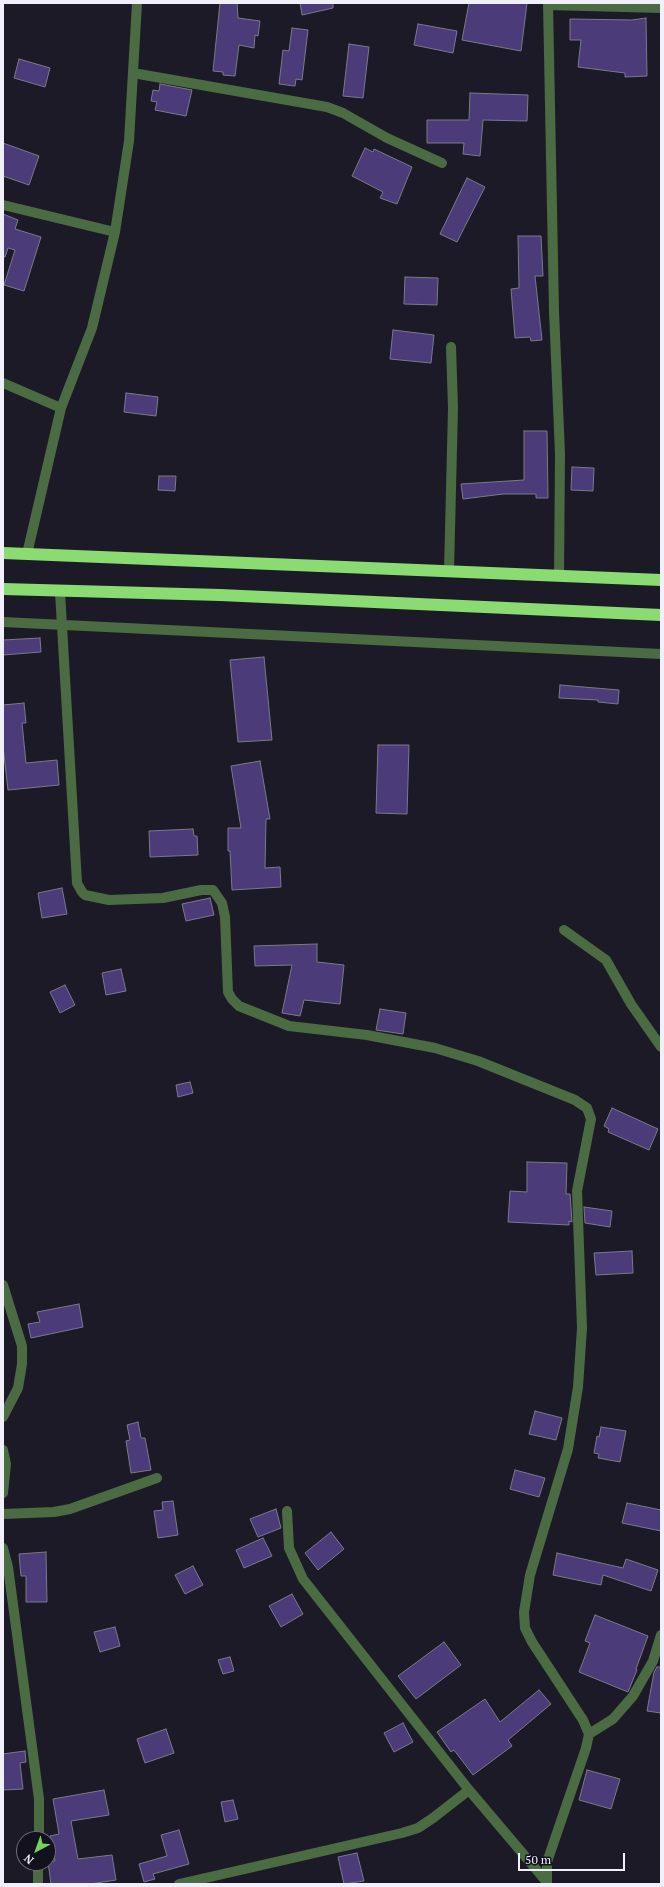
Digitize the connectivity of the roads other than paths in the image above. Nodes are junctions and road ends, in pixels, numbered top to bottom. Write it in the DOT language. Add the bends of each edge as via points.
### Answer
graph roads {
  1 [pos="137,3"];
  2 [pos="548,4"];
  3 [pos="661,8"];
  4 [pos="133,74"];
  5 [pos="442,163"];
  6 [pos="3,205"];
  7 [pos="115,232"];
  8 [pos="451,347"];
  9 [pos="3,383"];
  10 [pos="61,408"];
  11 [pos="3,553"];
  12 [pos="26,554"];
  13 [pos="448,571"];
  14 [pos="560,576"];
  15 [pos="661,580"];
  16 [pos="3,589"];
  17 [pos="60,592"];
  18 [pos="661,615"];
  19 [pos="3,622"];
  20 [pos="63,624"];
  21 [pos="661,654"];
  22 [pos="564,930"];
  23 [pos="661,1047"];
  24 [pos="3,1285"];
  25 [pos="3,1416"];
  26 [pos="3,1450"];
  27 [pos="157,1478"];
  28 [pos="3,1493"];
  29 [pos="287,1511"];
  30 [pos="3,1514"];
  31 [pos="3,1548"];
  32 [pos="661,1635"];
  33 [pos="589,1734"];
  34 [pos="470,1790"];
  35 [pos="39,1831"];
  36 [pos="38,1871"];
  37 [pos="547,1882"];
  38 [pos="38,1884"];
  39 [pos="179,1884"];
  1 -- 4 [label="street"];
  2 -- 3 [label="street"];
  2 -- 14 [label="street" via="553,304 560,454"];
  4 -- 5 [label="street" via="327,107"];
  4 -- 7 [label="street" via="129,141"];
  6 -- 7 [label="street"];
  7 -- 10 [label="street" via="92,328"];
  8 -- 13 [label="street" via="453,408"];
  9 -- 10 [label="street"];
  10 -- 12 [label="street"];
  11 -- 12 [label="highway"];
  12 -- 13 [label="highway"];
  13 -- 14 [label="highway"];
  14 -- 15 [label="highway"];
  16 -- 17 [label="highway"];
  17 -- 18 [label="highway" via="220,595"];
  17 -- 20 [label="street"];
  19 -- 20 [label="street"];
  20 -- 21 [label="street"];
  20 -- 33 [label="street" via="77,883 85,895 109,900 163,898 213,890 222,903 226,917 228,992 239,1006 289,1026 367,1035 435,1048 478,1061 575,1100 587,1108 591,1119 577,1191 582,1328 578,1386 568,1449 530,1575 524,1622 532,1642 583,1720"];
  22 -- 23 [label="street" via="606,960"];
  24 -- 25 [label="street" via="22,1346 22,1364 18,1388"];
  26 -- 28 [label="street" via="6,1464"];
  27 -- 30 [label="street" via="70,1509"];
  29 -- 34 [label="street" via="288,1548 303,1579"];
  31 -- 35 [label="street" via="8,1567 39,1800"];
  32 -- 33 [label="street" via="653,1661 633,1696 613,1719"];
  33 -- 37 [label="street" via="547,1862"];
  34 -- 37 [label="street"];
  34 -- 39 [label="street" via="418,1828"];
  36 -- 38 [label="street"];
}
